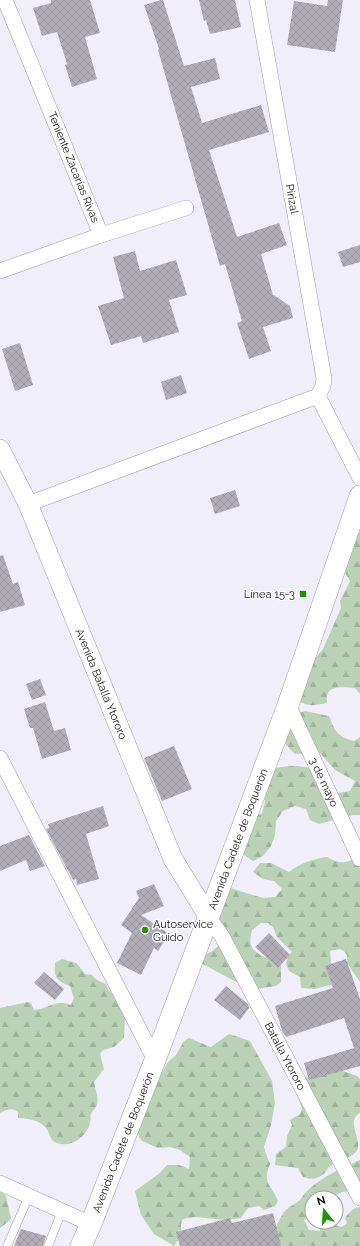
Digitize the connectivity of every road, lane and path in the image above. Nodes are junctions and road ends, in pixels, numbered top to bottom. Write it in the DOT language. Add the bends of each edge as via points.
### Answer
graph roads {
  1 [pos="5,0"];
  2 [pos="257,0"];
  3 [pos="186,208"];
  4 [pos="101,235"];
  5 [pos="0,271"];
  6 [pos="318,396"];
  7 [pos="0,449"];
  8 [pos="360,478"];
  9 [pos="360,496"];
  10 [pos="28,504"];
  11 [pos="288,705"];
  12 [pos="0,758"];
  13 [pos="360,859"];
  14 [pos="208,916"];
  15 [pos="155,1060"];
  16 [pos="0,1184"];
  17 [pos="358,1189"];
  18 [pos="28,1196"];
  19 [pos="62,1211"];
  20 [pos="91,1224"];
  21 [pos="7,1246"];
  22 [pos="48,1246"];
  23 [pos="81,1246"];
  1 -- 4 [label="street, Teniente Zacarías Rivas"];
  2 -- 6 [label="street, Pirizal" via="324,378"];
  3 -- 4 [label="street"];
  4 -- 5 [label="street, Teniente Zacarías Rivas"];
  6 -- 8 [label="street"];
  6 -- 10 [label="street"];
  7 -- 10 [label="street, Avenida Batalla Ytororo"];
  9 -- 11 [label="main road, Avenida Cadete de Boquerón"];
  10 -- 14 [label="street, Avenida Batalla Ytororo" via="173,859"];
  11 -- 13 [label="street, 3 de mayo"];
  11 -- 14 [label="main road, Avenida Cadete de Boquerón"];
  12 -- 15 [label="street"];
  14 -- 15 [label="main road, Avenida Cadete de Boquerón"];
  14 -- 17 [label="street, Batalla Ytororo" via="223,938"];
  15 -- 20 [label="main road, Avenida Cadete de Boquerón"];
  16 -- 18 [label="street"];
  18 -- 19 [label="street"];
  18 -- 21 [label="lane"];
  19 -- 20 [label="street"];
  19 -- 22 [label="lane"];
  20 -- 23 [label="main road, Avenida Cadete de Boquerón"];
}
